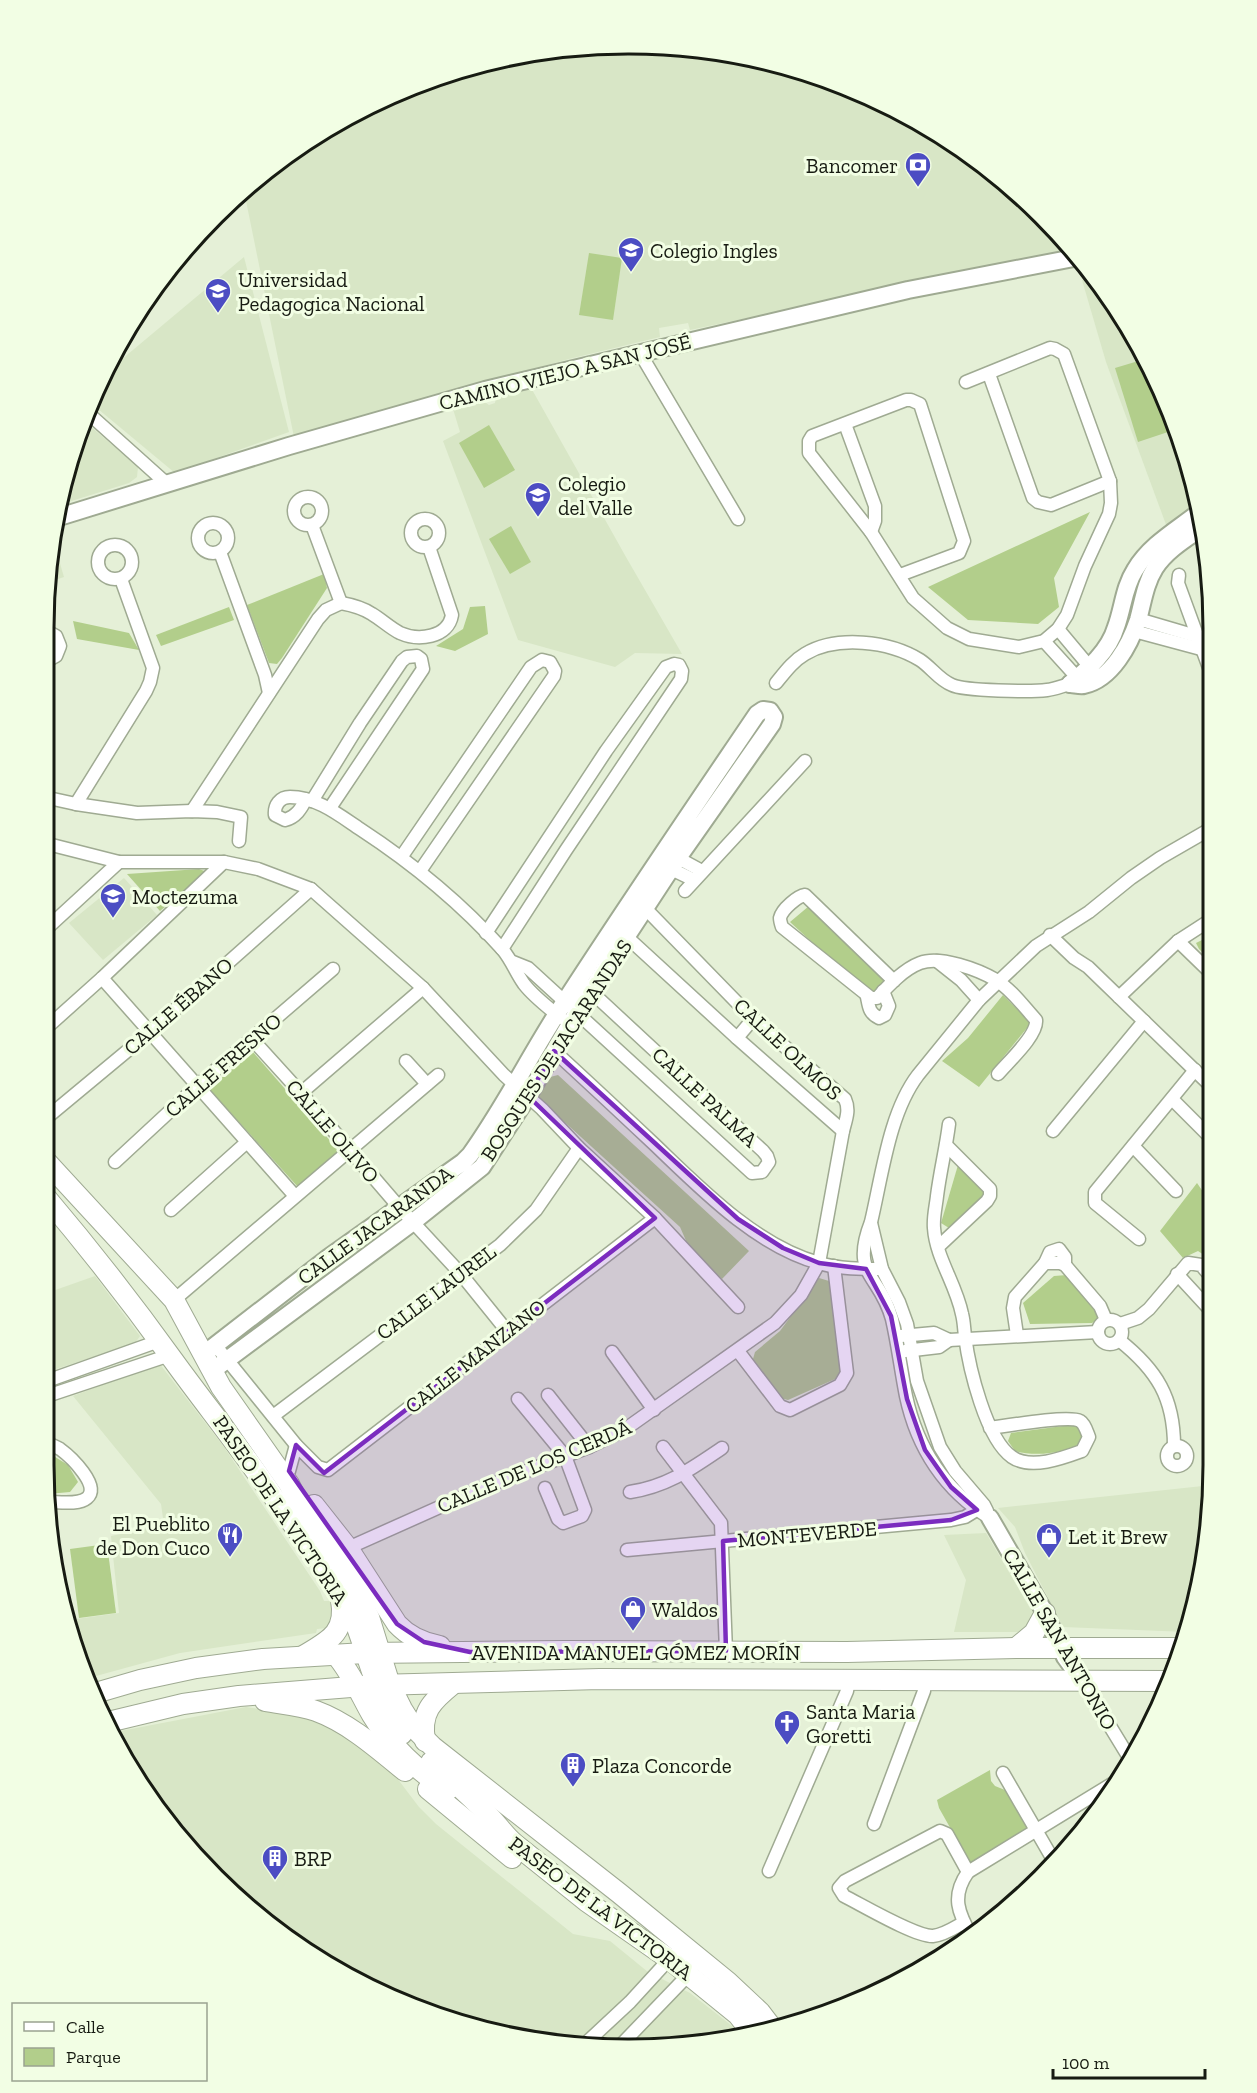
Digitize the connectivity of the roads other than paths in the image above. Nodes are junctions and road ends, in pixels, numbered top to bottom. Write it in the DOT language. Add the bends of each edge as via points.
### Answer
graph roads {
  1 [pos="1067,259"];
  2 [pos="640,353"];
  3 [pos="989,374"];
  4 [pos="966,382"];
  5 [pos="94,419"];
  6 [pos="845,424"];
  7 [pos="1110,481"];
  8 [pos="166,483"];
  9 [pos="65,515"];
  10 [pos="1192,518"];
  11 [pos="738,519"];
  12 [pos="312,525"];
  13 [pos="871,532"];
  14 [pos="1195,533"];
  15 [pos="429,547"];
  16 [pos="220,552"];
  17 [pos="900,575"];
  18 [pos="1179,575"];
  19 [pos="121,579"];
  20 [pos="341,603"];
  21 [pos="1136,625"];
  22 [pos="1058,629"];
  23 [pos="54,635"];
  24 [pos="1196,636"];
  25 [pos="1044,640"];
  26 [pos="1201,649"];
  27 [pos="1203,654"];
  28 [pos="54,657"];
  29 [pos="1084,679"];
  30 [pos="776,683"];
  31 [pos="269,693"];
  32 [pos="770,711"];
  33 [pos="360,723"];
  34 [pos="378,734"];
  35 [pos="606,751"];
  36 [pos="473,754"];
  37 [pos="805,760"];
  38 [pos="624,763"];
  39 [pos="491,766"];
  40 [pos="54,799"];
  41 [pos="76,804"];
  42 [pos="330,808"];
  43 [pos="192,811"];
  44 [pos="1203,833"];
  45 [pos="547,838"];
  46 [pos="239,841"];
  47 [pos="54,846"];
  48 [pos="566,850"];
  49 [pos="402,856"];
  50 [pos="119,862"];
  51 [pos="225,862"];
  52 [pos="669,863"];
  53 [pos="420,872"];
  54 [pos="698,876"];
  55 [pos="311,889"];
  56 [pos="685,891"];
  57 [pos="633,896"];
  58 [pos="646,908"];
  59 [pos="54,922"];
  60 [pos="1203,925"];
  61 [pos="486,933"];
  62 [pos="1054,933"];
  63 [pos="628,938"];
  64 [pos="1178,941"];
  65 [pos="502,949"];
  66 [pos="937,961"];
  67 [pos="1203,965"];
  68 [pos="333,969"];
  69 [pos="970,969"];
  70 [pos="102,978"];
  71 [pos="960,980"];
  72 [pos="894,981"];
  73 [pos="998,981"];
  74 [pos="585,986"];
  75 [pos="423,988"];
  76 [pos="883,991"];
  77 [pos="867,997"];
  78 [pos="1119,997"];
  79 [pos="979,1000"];
  80 [pos="567,1013"];
  81 [pos="753,1019"];
  82 [pos="54,1021"];
  83 [pos="1144,1021"];
  84 [pos="150,1032"];
  85 [pos="737,1038"];
  86 [pos="252,1039"];
  87 [pos="554,1050"];
  88 [pos="406,1061"];
  89 [pos="1195,1070"];
  90 [pos="998,1074"];
  91 [pos="438,1075"];
  92 [pos="682,1077"];
  93 [pos="1203,1078"];
  94 [pos="427,1084"];
  95 [pos="197,1086"];
  96 [pos="522,1091"];
  97 [pos="301,1093"];
  98 [pos="667,1094"];
  99 [pos="1172,1099"];
  100 [pos="54,1112"];
  101 [pos="949,1124"];
  102 [pos="1203,1130"];
  103 [pos="843,1131"];
  104 [pos="1053,1131"];
  105 [pos="247,1142"];
  106 [pos="946,1145"];
  107 [pos="1133,1146"];
  108 [pos="579,1148"];
  109 [pos="350,1150"];
  110 [pos="115,1162"];
  111 [pos="54,1170"];
  112 [pos="1176,1191"];
  113 [pos="295,1196"];
  114 [pos="84,1203"];
  115 [pos="54,1207"];
  116 [pos="399,1207"];
  117 [pos="171,1210"];
  118 [pos="655,1218"];
  119 [pos="64,1219"];
  120 [pos="413,1222"];
  121 [pos="871,1222"];
  122 [pos="1139,1239"];
  123 [pos="938,1247"];
  124 [pos="328,1257"];
  125 [pos="819,1263"];
  126 [pos="834,1266"];
  127 [pos="1203,1267"];
  128 [pos="866,1269"];
  129 [pos="882,1269"];
  130 [pos="461,1274"];
  131 [pos="1177,1274"];
  132 [pos="342,1276"];
  133 [pos="174,1300"];
  134 [pos="1203,1302"];
  135 [pos="738,1307"];
  136 [pos="1106,1320"];
  137 [pos="1120,1324"];
  138 [pos="507,1331"];
  139 [pos="1098,1332"];
  140 [pos="1017,1335"];
  141 [pos="902,1336"];
  142 [pos="965,1338"];
  143 [pos="949,1340"];
  144 [pos="1119,1340"];
  145 [pos="164,1348"];
  146 [pos="912,1350"];
  147 [pos="738,1351"];
  148 [pos="612,1352"];
  149 [pos="898,1352"];
  150 [pos="215,1358"];
  151 [pos="54,1380"];
  152 [pos="54,1393"];
  153 [pos="548,1395"];
  154 [pos="518,1399"];
  155 [pos="231,1401"];
  156 [pos="654,1410"];
  157 [pos="273,1416"];
  158 [pos="990,1428"];
  159 [pos="296,1445"];
  160 [pos="54,1446"];
  161 [pos="1174,1446"];
  162 [pos="589,1447"];
  163 [pos="663,1447"];
  164 [pos="722,1448"];
  165 [pos="565,1456"];
  166 [pos="289,1471"];
  167 [pos="260,1474"];
  168 [pos="684,1474"];
  169 [pos="545,1488"];
  170 [pos="630,1492"];
  171 [pos="55,1502"];
  172 [pos="299,1504"];
  173 [pos="984,1511"];
  174 [pos="723,1542"];
  175 [pos="348,1548"];
  176 [pos="627,1550"];
  177 [pos="339,1588"];
  178 [pos="1045,1613"];
  179 [pos="1016,1648"];
  180 [pos="1061,1648"];
  181 [pos="1173,1648"];
  182 [pos="726,1651"];
  183 [pos="757,1651"];
  184 [pos="470,1652"];
  185 [pos="381,1653"];
  186 [pos="336,1655"];
  187 [pos="302,1657"];
  188 [pos="187,1670"];
  189 [pos="756,1679"];
  190 [pos="140,1680"];
  191 [pos="709,1680"];
  192 [pos="849,1680"];
  193 [pos="925,1681"];
  194 [pos="1160,1681"];
  195 [pos="1083,1682"];
  196 [pos="432,1684"];
  197 [pos="453,1684"];
  198 [pos="375,1686"];
  199 [pos="101,1691"];
  200 [pos="239,1696"];
  201 [pos="183,1704"];
  202 [pos="141,1713"];
  203 [pos="114,1720"];
  204 [pos="425,1741"];
  205 [pos="1126,1753"];
  206 [pos="1003,1773"];
  207 [pos="1101,1790"];
  208 [pos="492,1818"];
  209 [pos="874,1824"];
  210 [pos="1036,1830"];
  211 [pos="1050,1854"];
  212 [pos="769,1871"];
  213 [pos="968,1872"];
  214 [pos="586,1900"];
  215 [pos="646,1917"];
  216 [pos="963,1923"];
  217 [pos="966,1928"];
  218 [pos="675,1952"];
  219 [pos="695,1967"];
  220 [pos="767,2021"];
  221 [pos="747,2027"];
  222 [pos="591,2038"];
  223 [pos="627,2039"];
  1 -- 2 [label="street, CAMINO VIEJO A SAN JOSÉ" via="908,290"];
  2 -- 8 [label="street, CAMINO VIEJO A SAN JOSÉ" via="484,390"];
  2 -- 11 [label="street"];
  3 -- 4 [label="street"];
  3 -- 7 [label="street" via="1033,498 1051,505"];
  3 -- 7 [label="street" via="1050,348 1064,354"];
  5 -- 8 [label="street"];
  6 -- 13 [label="street" via="875,506"];
  6 -- 13 [label="street" via="812,436 809,453"];
  6 -- 17 [label="street" via="906,400 920,404 964,541 959,553"];
  7 -- 22 [label="street" via="1109,514"];
  8 -- 9 [label="street, CAMINO VIEJO A SAN JOSÉ"];
  10 -- 29 [label="street" via="1136,567 1116,629"];
  12 -- 20 [label="street"];
  13 -- 17 [label="street"];
  14 -- 21 [label="street" via="1157,566 1147,585"];
  15 -- 20 [label="street" via="452,615 441,632 433,636 400,633 372,614"];
  16 -- 31 [label="street"];
  17 -- 25 [label="street" via="913,598 947,628 969,639 1019,647"];
  18 -- 24 [label="street" via="1178,583"];
  19 -- 41 [label="street" via="153,668 152,675 147,691"];
  20 -- 31 [label="street" via="318,619"];
  21 -- 24 [label="street"];
  21 -- 26 [label="street"];
  21 -- 29 [label="street" via="1118,659"];
  22 -- 25 [label="street"];
  22 -- 29 [label="street"];
  23 -- 28 [label="street" via="60,646"];
  24 -- 26 [label="street"];
  25 -- 29 [label="street"];
  26 -- 27 [label="street"];
  29 -- 30 [label="street" via="1047,690 967,689 951,685 909,654 862,643 819,647 791,665"];
  31 -- 43 [label="street"];
  32 -- 52 [label="street, BOSQUES DE JACARANDAS" via="774,717 772,724 711,797"];
  33 -- 34 [label="street"];
  33 -- 34 [label="street" via="402,661 417,656 423,669"];
  33 -- 42 [label="street, CALLE PALMA" via="309,800"];
  34 -- 42 [label="street"];
  35 -- 38 [label="street"];
  35 -- 38 [label="street" via="666,667 679,665 681,679"];
  35 -- 45 [label="street"];
  36 -- 39 [label="street"];
  36 -- 39 [label="street" via="531,667 542,660 550,662 554,676"];
  36 -- 49 [label="street"];
  37 -- 54 [label="street"];
  38 -- 48 [label="street"];
  39 -- 53 [label="street"];
  40 -- 41 [label="street"];
  41 -- 43 [label="street" via="137,813"];
  42 -- 49 [label="street, CALLE PALMA"];
  43 -- 46 [label="street" via="241,817"];
  44 -- 62 [label="street" via="1160,858 1089,912"];
  45 -- 48 [label="street"];
  45 -- 61 [label="street"];
  47 -- 50 [label="street"];
  48 -- 65 [label="street"];
  49 -- 53 [label="street, CALLE PALMA"];
  50 -- 51 [label="street"];
  50 -- 59 [label="street"];
  51 -- 55 [label="street" via="258,869"];
  51 -- 70 [label="street"];
  52 -- 54 [label="street"];
  52 -- 57 [label="street"];
  52 -- 58 [label="street, BOSQUES DE JACARANDAS"];
  53 -- 61 [label="street, CALLE PALMA"];
  54 -- 56 [label="street"];
  55 -- 75 [label="street"];
  55 -- 84 [label="street, CALLE ÉBANO"];
  57 -- 58 [label="street, CALLE OLMOS"];
  57 -- 74 [label="street"];
  58 -- 63 [label="street, BOSQUES DE JACARANDAS"];
  58 -- 81 [label="street, CALLE OLMOS"];
  60 -- 64 [label="street"];
  61 -- 65 [label="street, CALLE PALMA"];
  62 -- 73 [label="street"];
  62 -- 78 [label="street" via="1074,958"];
  63 -- 74 [label="street, BOSQUES DE JACARANDAS"];
  63 -- 85 [label="street, CALLE OLMOS"];
  64 -- 67 [label="street"];
  64 -- 78 [label="street"];
  65 -- 80 [label="street, CALLE PALMA" via="513,962 528,968"];
  66 -- 69 [label="street"];
  66 -- 71 [label="street"];
  66 -- 72 [label="street" via="921,962"];
  68 -- 86 [label="street, CALLE FRESNO"];
  69 -- 71 [label="street"];
  69 -- 73 [label="street"];
  70 -- 82 [label="street"];
  70 -- 84 [label="street"];
  71 -- 79 [label="street"];
  72 -- 76 [label="street"];
  72 -- 77 [label="street" via="809,897 799,896 781,914 782,927"];
  73 -- 79 [label="street"];
  73 -- 90 [label="street" via="1036,1020 1036,1025"];
  74 -- 80 [label="street, BOSQUES DE JACARANDAS"];
  74 -- 92 [label="street, CALLE PALMA"];
  75 -- 96 [label="street"];
  75 -- 97 [label="street"];
  76 -- 77 [label="street" via="874,999"];
  76 -- 77 [label="street" via="889,1006 879,1018 869,1009"];
  78 -- 83 [label="street"];
  79 -- 121 [label="street" via="902,1100"];
  80 -- 87 [label="street, BOSQUES DE JACARANDAS"];
  80 -- 96 [label="street, CALLE JACARANDA"];
  80 -- 98 [label="street, CALLE PALMA"];
  81 -- 85 [label="street"];
  81 -- 103 [label="street, CALLE OLMOS" via="845,1099 848,1113"];
  83 -- 89 [label="street"];
  83 -- 104 [label="street"];
  84 -- 95 [label="street"];
  84 -- 100 [label="street, CALLE ÉBANO"];
  85 -- 103 [label="street, CALLE OLMOS"];
  86 -- 95 [label="street, CALLE FRESNO"];
  86 -- 97 [label="street, CALLE OLIVO"];
  87 -- 96 [label="street, BOSQUES DE JACARANDAS"];
  87 -- 125 [label="street" via="738,1219 783,1248"];
  88 -- 94 [label="street"];
  89 -- 93 [label="street"];
  89 -- 99 [label="street"];
  91 -- 94 [label="street"];
  92 -- 98 [label="street"];
  92 -- 98 [label="street, CALLE PALMA" via="763,1151 769,1159 767,1167 759,1174 752,1173"];
  94 -- 109 [label="street"];
  95 -- 105 [label="street"];
  95 -- 110 [label="street, CALLE FRESNO"];
  96 -- 108 [label="street"];
  96 -- 116 [label="street, CALLE JACARANDA" via="470,1155"];
  96 -- 120 [label="street, BOSQUES DE JACARANDAS" via="482,1167"];
  97 -- 109 [label="street, CALLE OLIVO"];
  99 -- 102 [label="street"];
  99 -- 107 [label="street"];
  101 -- 106 [label="street"];
  103 -- 125 [label="street, CALLE DE LOS CERDÁ"];
  105 -- 113 [label="street"];
  105 -- 117 [label="street"];
  106 -- 123 [label="street" via="933,1225"];
  106 -- 123 [label="street" via="991,1192 987,1201"];
  107 -- 112 [label="street"];
  107 -- 122 [label="street" via="1095,1192 1095,1203"];
  108 -- 118 [label="street"];
  108 -- 130 [label="street, CALLE LAUREL" via="525,1223"];
  109 -- 113 [label="street"];
  109 -- 116 [label="street, CALLE OLIVO"];
  111 -- 114 [label="main road"];
  113 -- 133 [label="street"];
  114 -- 119 [label="main road"];
  114 -- 133 [label="main road"];
  115 -- 119 [label="main road, PASEO DE LA VICTORIA"];
  116 -- 120 [label="street, CALLE OLIVO"];
  116 -- 124 [label="street, CALLE JACARANDA"];
  118 -- 135 [label="street"];
  118 -- 138 [label="street, CALLE MANZANO"];
  119 -- 145 [label="main road, PASEO DE LA VICTORIA"];
  120 -- 130 [label="street, CALLE OLIVO"];
  120 -- 132 [label="street, BOSQUES DE JACARANDAS"];
  121 -- 128 [label="street" via="863,1248"];
  121 -- 129 [label="street"];
  123 -- 142 [label="street" via="959,1300"];
  124 -- 132 [label="street"];
  124 -- 150 [label="street, CALLE JACARANDA"];
  125 -- 126 [label="street"];
  125 -- 147 [label="street, CALLE DE LOS CERDÁ" via="789,1310"];
  126 -- 128 [label="street"];
  126 -- 147 [label="street" via="847,1373 840,1385 787,1410"];
  127 -- 131 [label="street" via="1191,1262"];
  128 -- 129 [label="street"];
  128 -- 141 [label="street"];
  129 -- 141 [label="street" via="899,1302"];
  130 -- 138 [label="street, CALLE OLIVO"];
  130 -- 157 [label="street, CALLE LAUREL"];
  131 -- 134 [label="street"];
  131 -- 137 [label="street" via="1149,1310"];
  132 -- 150 [label="street, BOSQUES DE JACARANDAS"];
  133 -- 150 [label="main road"];
  136 -- 137 [label="street"];
  136 -- 139 [label="street"];
  136 -- 140 [label="street" via="1100,1306 1065,1265 1045,1263 1014,1301"];
  137 -- 144 [label="street"];
  138 -- 159 [label="street, CALLE MANZANO" via="328,1470 318,1467"];
  139 -- 140 [label="street"];
  139 -- 144 [label="street" via="1108,1344"];
  140 -- 142 [label="street"];
  141 -- 143 [label="street" via="934,1333"];
  141 -- 146 [label="street"];
  141 -- 149 [label="street"];
  142 -- 143 [label="street"];
  142 -- 158 [label="street"];
  143 -- 146 [label="street" via="939,1347"];
  144 -- 161 [label="street" via="1138,1355 1163,1390 1174,1423"];
  145 -- 151 [label="street"];
  145 -- 152 [label="street"];
  145 -- 167 [label="main road, PASEO DE LA VICTORIA"];
  146 -- 149 [label="street"];
  146 -- 173 [label="street" via="917,1381 940,1447"];
  147 -- 156 [label="street, CALLE DE LOS CERDÁ"];
  148 -- 156 [label="street"];
  149 -- 173 [label="street" via="907,1399 925,1450 951,1487"];
  150 -- 155 [label="main road"];
  150 -- 157 [label="street, CALLE MANZANO"];
  153 -- 162 [label="street"];
  154 -- 165 [label="street"];
  155 -- 166 [label="main road" via="253,1417"];
  155 -- 172 [label="main road"];
  156 -- 162 [label="street, CALLE DE LOS CERDÁ"];
  157 -- 159 [label="street, CALLE MANZANO"];
  158 -- 158 [label="street" via="1013,1458 1029,1462 1059,1460 1082,1450 1089,1441 1077,1419"];
  159 -- 166 [label="street"];
  160 -- 171 [label="street" via="70,1458 91,1487 81,1501"];
  162 -- 165 [label="street, CALLE DE LOS CERDÁ"];
  163 -- 168 [label="street"];
  164 -- 168 [label="street"];
  165 -- 169 [label="street" via="585,1510 582,1516 563,1523 558,1520"];
  165 -- 175 [label="street, CALLE DE LOS CERDÁ"];
  166 -- 175 [label="main road"];
  167 -- 172 [label="main road"];
  167 -- 177 [label="main road, PASEO DE LA VICTORIA"];
  168 -- 170 [label="street" via="661,1486"];
  168 -- 174 [label="street" via="721,1523"];
  172 -- 185 [label="main road" via="328,1536 367,1592"];
  173 -- 174 [label="street, MONTEVERDE" via="951,1520"];
  173 -- 178 [label="street, CALLE SAN ANTONIO"];
  174 -- 176 [label="street, MONTEVERDE"];
  174 -- 182 [label="street"];
  175 -- 184 [label="main road" via="406,1634"];
  177 -- 185 [label="main road, PASEO DE LA VICTORIA"];
  177 -- 187 [label="main road" via="343,1611 339,1628"];
  178 -- 179 [label="main road" via="1034,1633"];
  178 -- 180 [label="street, CALLE SAN ANTONIO"];
  179 -- 180 [label="main road, AVENIDA MANUEL GÓMEZ MORÍN"];
  179 -- 183 [label="main road, AVENIDA MANUEL GÓMEZ MORÍN" via="847,1653"];
  180 -- 181 [label="main road, AVENIDA MANUEL GÓMEZ MORÍN"];
  180 -- 195 [label="street, CALLE SAN ANTONIO"];
  182 -- 183 [label="main road, AVENIDA MANUEL GÓMEZ MORÍN"];
  182 -- 184 [label="main road, AVENIDA MANUEL GÓMEZ MORÍN"];
  182 -- 191 [label="main road" via="723,1665"];
  183 -- 189 [label="main road" via="750,1667"];
  184 -- 185 [label="main road, AVENIDA MANUEL GÓMEZ MORÍN"];
  185 -- 186 [label="main road, AVENIDA MANUEL GÓMEZ MORÍN"];
  185 -- 196 [label="main road"];
  185 -- 198 [label="main road"];
  186 -- 187 [label="main road, AVENIDA MANUEL GÓMEZ MORÍN"];
  186 -- 198 [label="main road" via="345,1666"];
  187 -- 188 [label="main road, AVENIDA MANUEL GÓMEZ MORÍN"];
  188 -- 190 [label="main road, AVENIDA MANUEL GÓMEZ MORÍN"];
  188 -- 201 [label="main road" via="173,1691"];
  189 -- 191 [label="main road, AVENIDA MANUEL GÓMEZ MORÍN"];
  189 -- 192 [label="main road, AVENIDA MANUEL GÓMEZ MORÍN"];
  190 -- 199 [label="main road, AVENIDA MANUEL GÓMEZ MORÍN"];
  190 -- 202 [label="main road" via="151,1697"];
  191 -- 197 [label="main road, AVENIDA MANUEL GÓMEZ MORÍN" via="506,1680"];
  192 -- 193 [label="main road, AVENIDA MANUEL GÓMEZ MORÍN"];
  192 -- 212 [label="street"];
  193 -- 195 [label="main road, AVENIDA MANUEL GÓMEZ MORÍN"];
  193 -- 209 [label="street"];
  194 -- 195 [label="main road, AVENIDA MANUEL GÓMEZ MORÍN"];
  195 -- 205 [label="street, CALLE SAN ANTONIO"];
  196 -- 197 [label="main road, AVENIDA MANUEL GÓMEZ MORÍN"];
  196 -- 198 [label="main road, AVENIDA MANUEL GÓMEZ MORÍN"];
  197 -- 204 [label="main road" via="430,1705 423,1728"];
  198 -- 200 [label="main road, AVENIDA MANUEL GÓMEZ MORÍN"];
  198 -- 204 [label="main road"];
  198 -- 208 [label="main road" via="373,1716 405,1758 467,1805"];
  200 -- 201 [label="main road, AVENIDA MANUEL GÓMEZ MORÍN"];
  200 -- 214 [label="main road" via="298,1706 332,1718 382,1752 519,1863 558,1888"];
  201 -- 202 [label="main road, AVENIDA MANUEL GÓMEZ MORÍN"];
  202 -- 203 [label="main road, AVENIDA MANUEL GÓMEZ MORÍN"];
  204 -- 215 [label="main road"];
  206 -- 210 [label="street"];
  207 -- 210 [label="street"];
  208 -- 214 [label="main road, PASEO DE LA VICTORIA" via="504,1835"];
  208 -- 215 [label="main road" via="516,1831 619,1909"];
  210 -- 211 [label="street"];
  210 -- 213 [label="street"];
  213 -- 216 [label="street" via="957,1898"];
  213 -- 216 [label="street" via="947,1834 935,1832 845,1881 839,1888 844,1896 927,1936 942,1934"];
  214 -- 218 [label="main road, PASEO DE LA VICTORIA"];
  215 -- 218 [label="main road"];
  216 -- 217 [label="street"];
  218 -- 219 [label="main road"];
  218 -- 222 [label="street"];
  219 -- 220 [label="main road" via="749,2000"];
  219 -- 221 [label="main road, PASEO DE LA VICTORIA"];
  219 -- 223 [label="street"];
}
